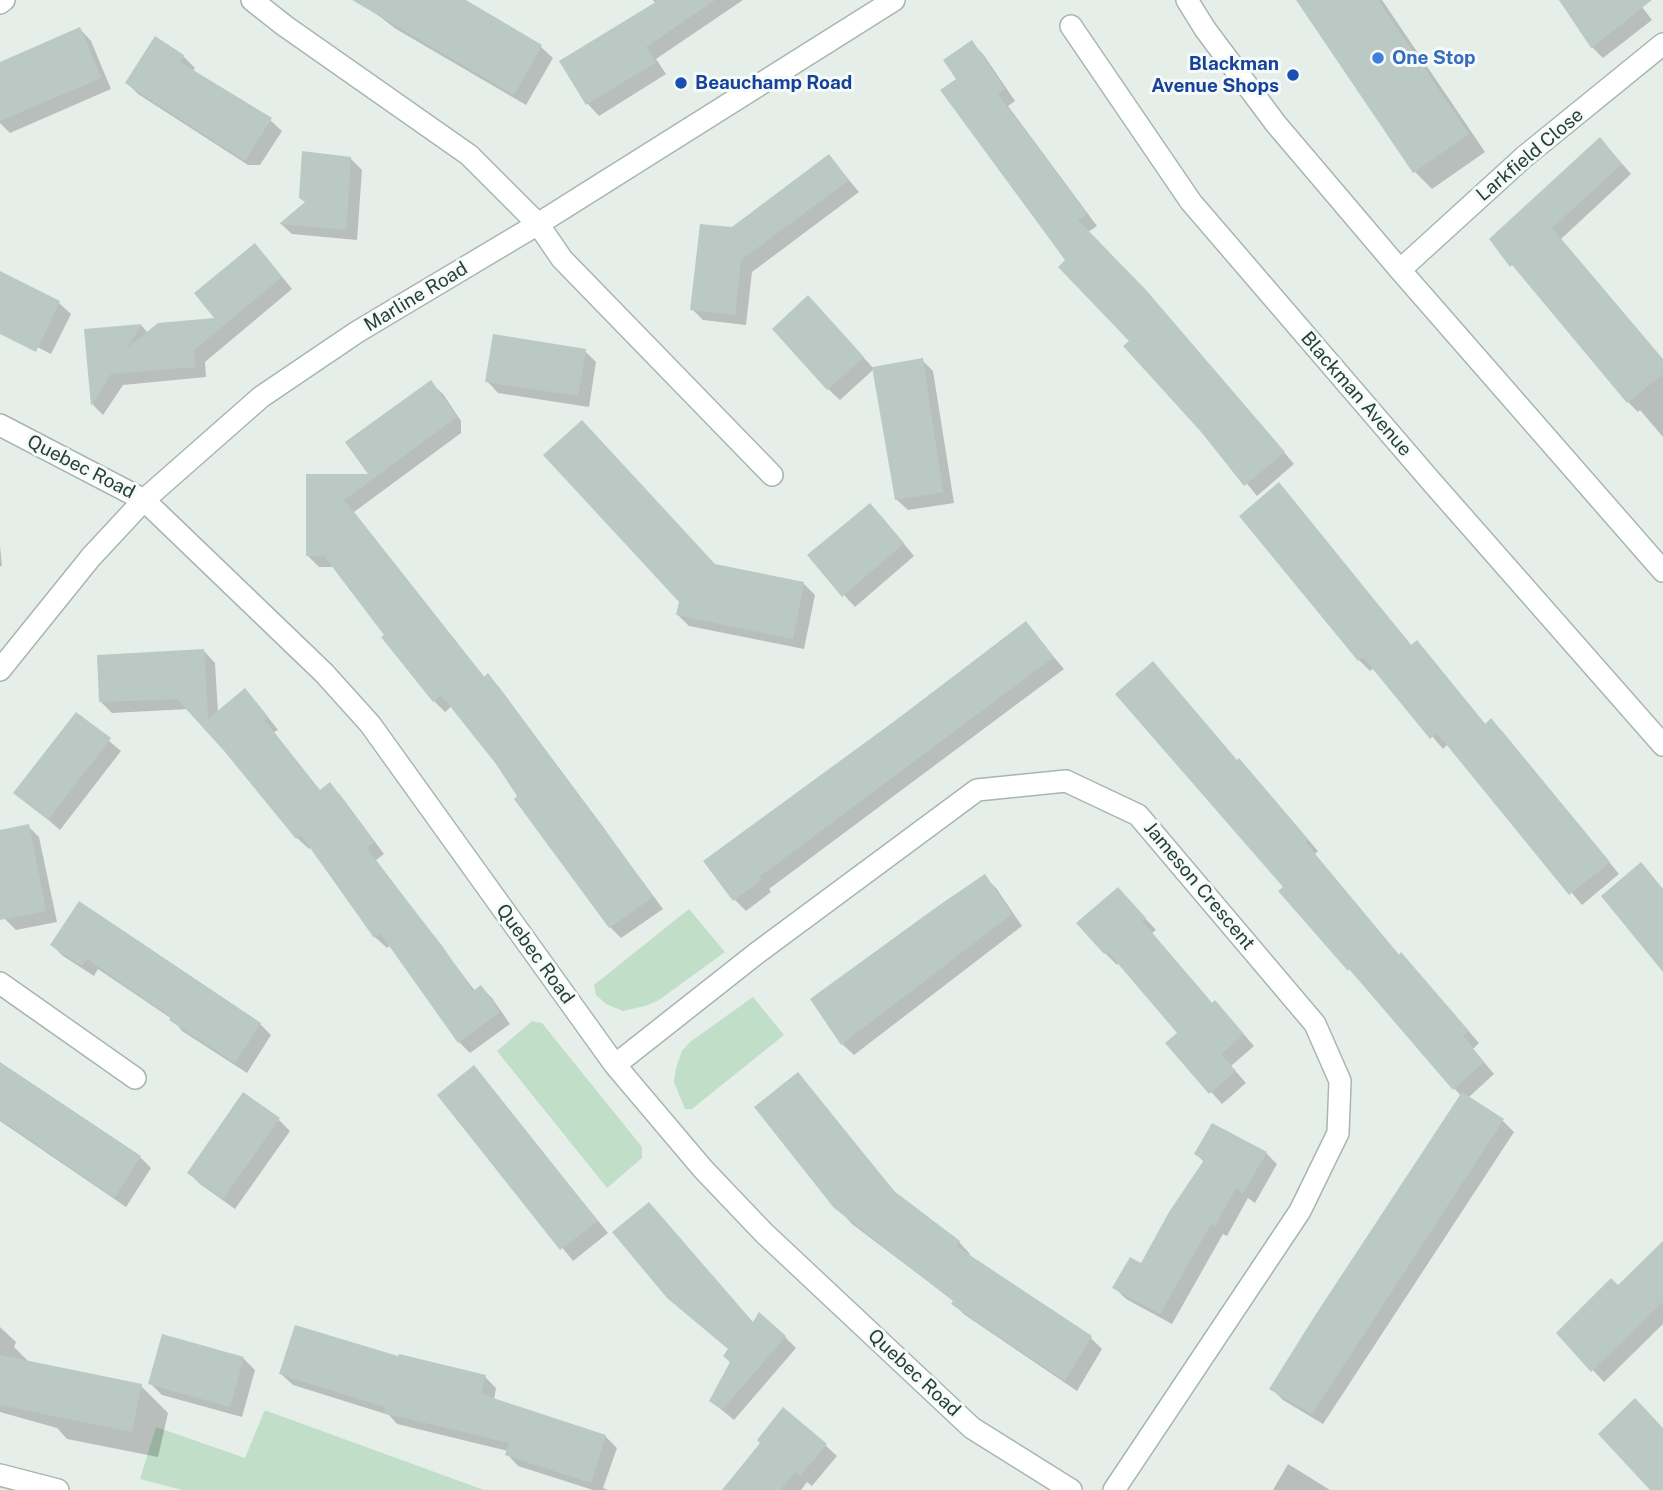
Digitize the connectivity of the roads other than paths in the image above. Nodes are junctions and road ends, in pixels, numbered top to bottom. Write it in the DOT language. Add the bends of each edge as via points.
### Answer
graph roads {
  1 [pos="252,0"];
  2 [pos="894,0"];
  3 [pos="1187,0"];
  4 [pos="1071,26"];
  5 [pos="1663,44"];
  6 [pos="538,224"];
  7 [pos="1400,270"];
  8 [pos="0,425"];
  9 [pos="772,475"];
  10 [pos="144,500"];
  11 [pos="1663,571"];
  12 [pos="0,670"];
  13 [pos="1663,745"];
  14 [pos="0,983"];
  15 [pos="615,1065"];
  16 [pos="135,1078"];
  17 [pos="0,1475"];
  18 [pos="58,1490"];
  19 [pos="1071,1490"];
  20 [pos="1114,1490"];
  1 -- 6 [label="street" via="469,155"];
  2 -- 6 [label="street, Marline Road"];
  3 -- 7 [label="street" via="1276,124"];
  4 -- 13 [label="street, Blackman Avenue" via="1191,202"];
  5 -- 7 [label="street, Larkfield Close" via="1524,157"];
  6 -- 9 [label="street" via="562,259"];
  6 -- 10 [label="street, Marline Road" via="357,332 261,397"];
  7 -- 11 [label="street"];
  8 -- 10 [label="street, Quebec Road"];
  10 -- 12 [label="street, Marline Road" via="91,557"];
  10 -- 15 [label="street, Quebec Road" via="324,673 370,724"];
  14 -- 16 [label="street"];
  15 -- 19 [label="street, Quebec Road" via="764,1233 972,1428"];
  15 -- 20 [label="street, Jameson Crescent" via="977,790 1066,781 1138,815 1315,1024 1340,1081 1338,1133 1300,1211"];
  17 -- 18 [label="street"];
}
